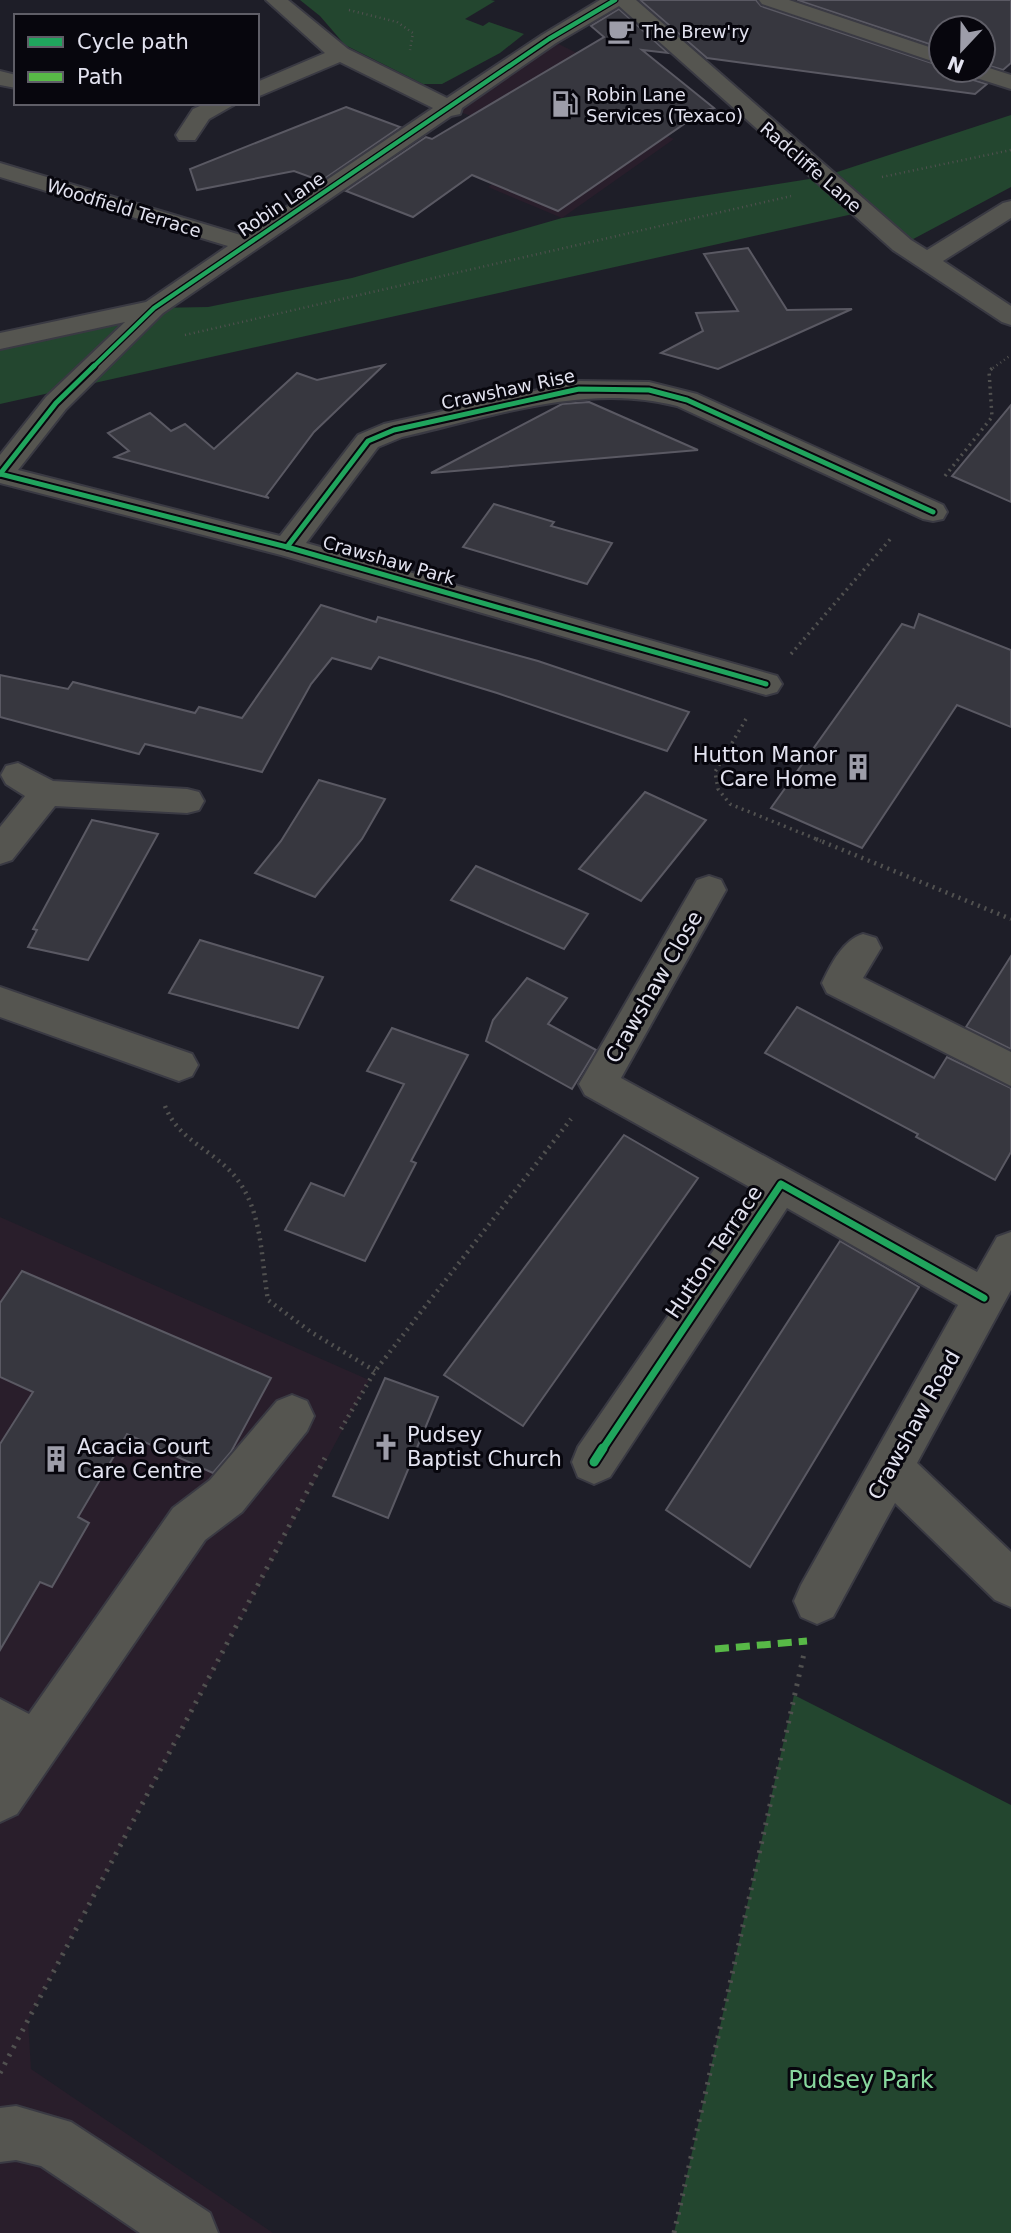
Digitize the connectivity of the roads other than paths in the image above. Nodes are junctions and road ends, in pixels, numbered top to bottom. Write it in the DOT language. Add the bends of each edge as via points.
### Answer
graph roads {
  1 [pos="276,0"];
  2 [pos="615,0"];
  3 [pos="624,0"];
  4 [pos="769,0"];
  5 [pos="567,4"];
  6 [pos="592,13"];
  7 [pos="927,53"];
  8 [pos="340,54"];
  9 [pos="259,89"];
  10 [pos="221,105"];
  11 [pos="452,108"];
  12 [pos="187,135"];
  13 [pos="0,170"];
  14 [pos="1011,208"];
  15 [pos="249,245"];
  16 [pos="925,262"];
  17 [pos="154,308"];
  18 [pos="1011,317"];
  19 [pos="0,341"];
  20 [pos="0,474"];
  21 [pos="933,512"];
  22 [pos="287,547"];
  23 [pos="766,684"];
  24 [pos="18,775"];
  25 [pos="46,793"];
  26 [pos="187,801"];
  27 [pos="0,851"];
  28 [pos="709,890"];
  29 [pos="863,948"];
  30 [pos="2,1006"];
  31 [pos="180,1065"];
  32 [pos="1011,1070"];
  33 [pos="781,1184"];
  34 [pos="1011,1250"];
  35 [pos="984,1298"];
  36 [pos="292,1416"];
  37 [pos="594,1462"];
  38 [pos="890,1468"];
  39 [pos="1011,1584"];
  40 [pos="817,1601"];
  41 [pos="18,1735"];
  42 [pos="0,1797"];
  43 [pos="0,2134"];
  44 [pos="190,2233"];
  1 -- 8 [label="street"];
  2 -- 6 [label="street, Robin Lane"];
  3 -- 16 [label="street, Radcliffe Lane" via="832,186"];
  4 -- 7 [label="street"];
  5 -- 6 [label="street"];
  6 -- 11 [label="street, Robin Lane"];
  8 -- 9 [label="street"];
  8 -- 11 [label="street"];
  10 -- 12 [label="street" via="201,114"];
  11 -- 15 [label="street, Robin Lane"];
  13 -- 15 [label="street, Woodfield Terrace"];
  14 -- 16 [label="street"];
  15 -- 17 [label="street, Robin Lane"];
  16 -- 18 [label="street, Radcliffe Lane"];
  17 -- 19 [label="street"];
  17 -- 20 [label="street, Robin Lane" via="56,403"];
  20 -- 22 [label="street, Crawshaw Park"];
  21 -- 22 [label="street, Crawshaw Rise" via="687,400 649,390 579,389 394,430 368,441"];
  22 -- 23 [label="street, Crawshaw Park"];
  24 -- 25 [label="street"];
  25 -- 26 [label="street"];
  25 -- 27 [label="street"];
  28 -- 33 [label="street, Crawshaw Close" via="598,1084"];
  29 -- 32 [label="street" via="841,982"];
  30 -- 31 [label="street"];
  33 -- 35 [label="street, Hutton Terrace"];
  33 -- 37 [label="street, Hutton Terrace"];
  34 -- 35 [label="street, Crawshaw Road"];
  35 -- 38 [label="street, Crawshaw Road"];
  36 -- 41 [label="street" via="226,1496 189,1524"];
  38 -- 39 [label="street"];
  38 -- 40 [label="street, Crawshaw Road"];
  41 -- 42 [label="street"];
  43 -- 44 [label="street" via="52,2141"];
}
